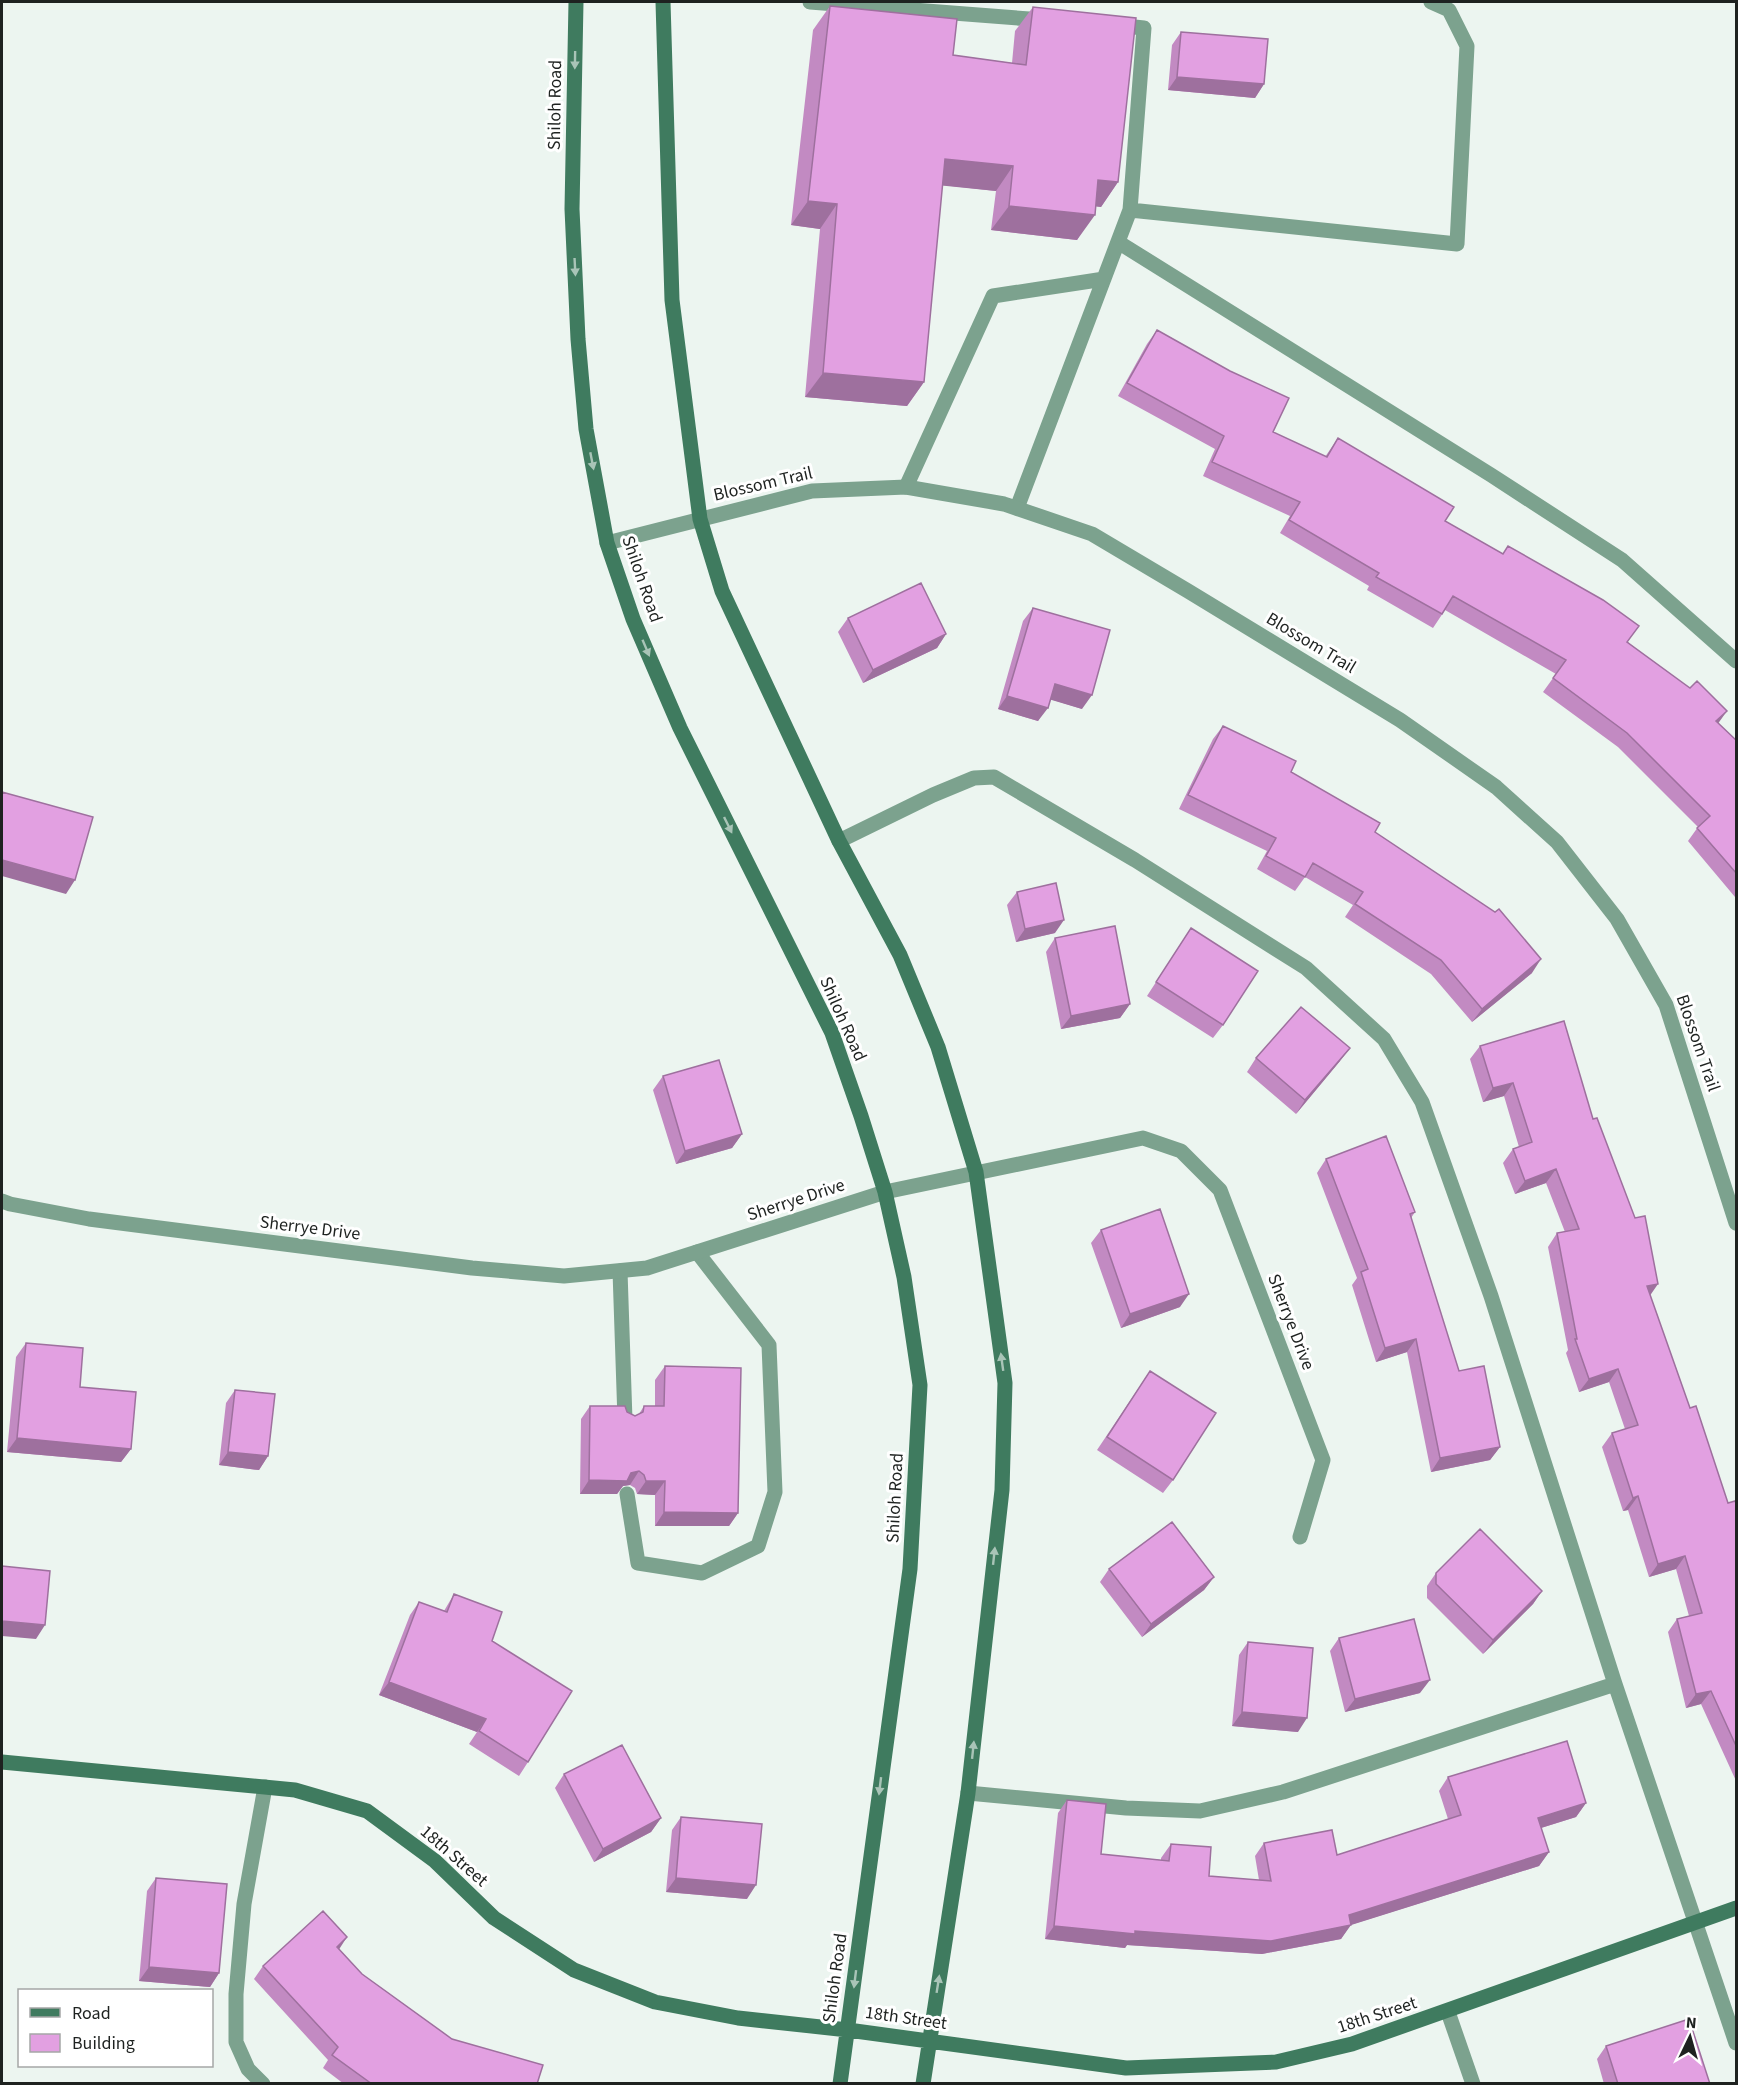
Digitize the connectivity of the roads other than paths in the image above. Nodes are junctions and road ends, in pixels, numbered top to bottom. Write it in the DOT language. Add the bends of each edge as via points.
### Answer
graph roads {
  1 [pos="576,2"];
  2 [pos="663,2"];
  3 [pos="810,2"];
  4 [pos="1431,2"];
  5 [pos="1060,21"];
  6 [pos="1096,24"];
  7 [pos="1130,210"];
  8 [pos="1118,242"];
  9 [pos="1104,279"];
  10 [pos="906,487"];
  11 [pos="1017,508"];
  12 [pos="700,519"];
  13 [pos="607,543"];
  14 [pos="1737,661"];
  15 [pos="839,841"];
  16 [pos="976,1172"];
  17 [pos="885,1192"];
  18 [pos="2,1201"];
  19 [pos="1737,1224"];
  20 [pos="697,1252"];
  21 [pos="620,1270"];
  22 [pos="625,1420"];
  23 [pos="627,1494"];
  24 [pos="1300,1537"];
  25 [pos="1615,1684"];
  26 [pos="2,1762"];
  27 [pos="265,1787"];
  28 [pos="968,1793"];
  29 [pos="1737,1908"];
  30 [pos="1695,1922"];
  31 [pos="1448,2012"];
  32 [pos="848,2030"];
  33 [pos="929,2041"];
  34 [pos="1737,2043"];
  35 [pos="263,2084"];
  36 [pos="840,2084"];
  37 [pos="923,2084"];
  38 [pos="1473,2084"];
  1 -- 13 [label="main road, Shiloh Road, one-way" via="572,209 578,339 586,429"];
  2 -- 12 [label="main road" via="672,300"];
  3 -- 5 [label="street"];
  4 -- 7 [label="street" via="1449,10 1467,46 1457,244"];
  6 -- 7 [label="street" via="1144,28"];
  7 -- 8 [label="street"];
  8 -- 9 [label="street"];
  8 -- 14 [label="street" via="1622,560"];
  9 -- 10 [label="street" via="993,296"];
  9 -- 11 [label="street"];
  10 -- 11 [label="street, Blossom Trail"];
  10 -- 12 [label="street, Blossom Trail" via="812,490"];
  11 -- 19 [label="street, Blossom Trail" via="1092,534 1400,720 1496,787 1557,842 1617,919 1666,1005"];
  12 -- 13 [label="street, Blossom Trail"];
  12 -- 15 [label="main road" via="722,591"];
  13 -- 17 [label="main road, Shiloh Road, one-way" via="633,619 680,728 831,1033"];
  15 -- 16 [label="main road" via="900,955 938,1047"];
  15 -- 25 [label="street" via="974,777 994,777 1306,968 1384,1039 1422,1102 1491,1296"];
  16 -- 17 [label="street, Sherrye Drive"];
  16 -- 24 [label="street, Sherrye Drive" via="1143,1138 1181,1151 1220,1190 1323,1460"];
  28 -- 16 [label="main road, one-way" via="1002,1490 1005,1383"];
  17 -- 20 [label="street, Sherrye Drive"];
  17 -- 32 [label="main road, Shiloh Road, one-way" via="904,1277 920,1396 910,1569"];
  18 -- 21 [label="street, Sherrye Drive" via="89,1219 472,1268 564,1276"];
  20 -- 21 [label="street, Sherrye Drive" via="647,1268"];
  20 -- 23 [label="street" via="768,1345 775,1492 759,1546 702,1573 638,1563"];
  21 -- 22 [label="street"];
  25 -- 28 [label="street" via="1283,1792 1200,1811"];
  25 -- 30 [label="street"];
  26 -- 27 [label="main road, 18th Street"];
  27 -- 32 [label="main road, 18th Street" via="295,1790 367,1811 435,1862 494,1918 573,1970 655,2002 738,2018"];
  27 -- 35 [label="street" via="244,1905 236,1994 236,2042 248,2069"];
  33 -- 28 [label="main road, one-way"];
  29 -- 30 [label="main road, 18th Street"];
  30 -- 31 [label="main road, 18th Street"];
  30 -- 34 [label="street"];
  31 -- 33 [label="main road, 18th Street" via="1352,2044 1276,2062 1126,2068"];
  31 -- 38 [label="street"];
  32 -- 33 [label="main road, 18th Street"];
  32 -- 36 [label="main road, Shiloh Road"];
  33 -- 37 [label="main road"];
}
